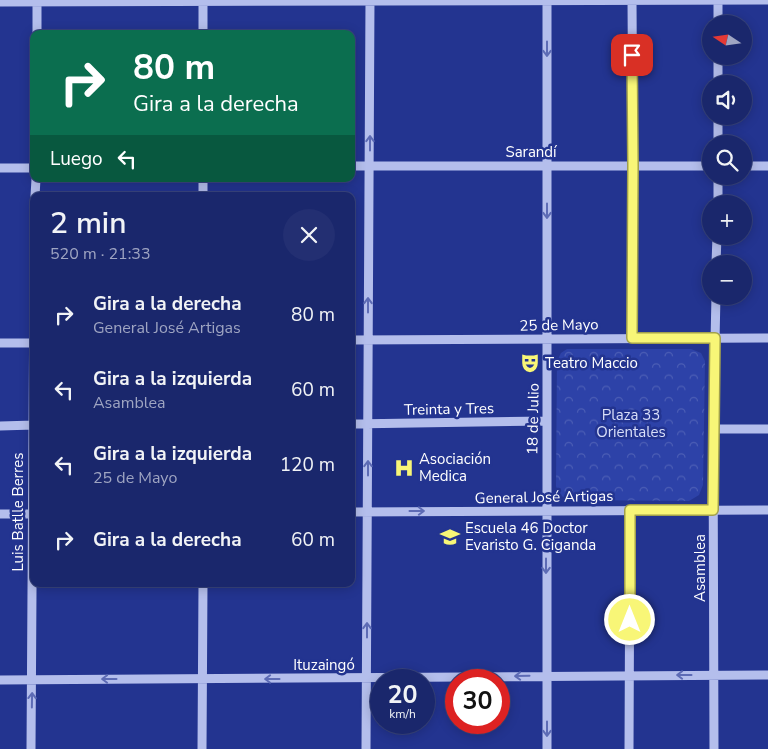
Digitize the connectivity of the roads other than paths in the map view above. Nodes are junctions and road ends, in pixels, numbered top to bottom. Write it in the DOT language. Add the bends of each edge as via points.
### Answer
graph roads {
  1 [pos="547,0"];
  2 [pos="632,0"];
  3 [pos="718,0"];
  4 [pos="768,0"];
  5 [pos="37,1"];
  6 [pos="203,1"];
  7 [pos="370,1"];
  8 [pos="0,2"];
  9 [pos="718,15"];
  10 [pos="37,30"];
  11 [pos="203,30"];
  12 [pos="355,166"];
  13 [pos="369,166"];
  14 [pos="546,166"];
  15 [pos="633,166"];
  16 [pos="702,166"];
  17 [pos="752,166"];
  18 [pos="768,166"];
  19 [pos="0,168"];
  20 [pos="30,168"];
  21 [pos="716,305"];
  22 [pos="632,338"];
  23 [pos="715,338"];
  24 [pos="768,338"];
  25 [pos="368,339"];
  26 [pos="355,340"];
  27 [pos="548,340"];
  28 [pos="0,343"];
  29 [pos="30,343"];
  30 [pos="547,421"];
  31 [pos="355,424"];
  32 [pos="368,424"];
  33 [pos="30,425"];
  34 [pos="0,426"];
  35 [pos="713,429"];
  36 [pos="768,429"];
  37 [pos="630,510"];
  38 [pos="713,510"];
  39 [pos="768,510"];
  40 [pos="368,511"];
  41 [pos="355,512"];
  42 [pos="546,512"];
  43 [pos="0,514"];
  44 [pos="30,514"];
  45 [pos="33,587"];
  46 [pos="202,587"];
  47 [pos="714,675"];
  48 [pos="546,676"];
  49 [pos="629,676"];
  50 [pos="768,676"];
  51 [pos="366,678"];
  52 [pos="202,679"];
  53 [pos="0,680"];
  54 [pos="32,680"];
  55 [pos="32,749"];
  56 [pos="202,749"];
  57 [pos="366,749"];
  58 [pos="547,749"];
  59 [pos="629,749"];
  60 [pos="714,749"];
  1 -- 2 [label="street"];
  1 -- 7 [label="street"];
  1 -- 14 [label="street, 18 de Julio, one-way"];
  2 -- 3 [label="street"];
  2 -- 15 [label="street"];
  3 -- 4 [label="street"];
  3 -- 9 [label="street"];
  5 -- 6 [label="street"];
  5 -- 8 [label="street"];
  5 -- 10 [label="street"];
  6 -- 7 [label="street"];
  6 -- 11 [label="street"];
  13 -- 7 [label="street, one-way"];
  12 -- 13 [label="street, Sarandí"];
  13 -- 14 [label="street, Sarandí"];
  25 -- 13 [label="street, one-way"];
  14 -- 15 [label="street, Sarandí"];
  14 -- 27 [label="street, 18 de Julio, one-way"];
  15 -- 16 [label="street, Sarandí"];
  15 -- 22 [label="street"];
  17 -- 18 [label="street"];
  19 -- 20 [label="street"];
  21 -- 23 [label="street, Asamblea"];
  22 -- 23 [label="street, 25 de Mayo"];
  22 -- 27 [label="street, 25 de Mayo"];
  23 -- 24 [label="street, 25 de Mayo"];
  23 -- 35 [label="street, Asamblea"];
  25 -- 26 [label="street, 25 de Mayo"];
  25 -- 27 [label="street, 25 de Mayo"];
  25 -- 32 [label="street"];
  27 -- 30 [label="street, 18 de Julio"];
  28 -- 29 [label="street"];
  30 -- 32 [label="street, Treinta y Tres"];
  30 -- 42 [label="street, 18 de Julio"];
  31 -- 32 [label="street, Treinta y Tres"];
  40 -- 32 [label="street, one-way"];
  33 -- 34 [label="street"];
  35 -- 36 [label="street"];
  35 -- 38 [label="street, Asamblea"];
  37 -- 38 [label="street, General José Artigas"];
  37 -- 42 [label="street, General José Artigas"];
  37 -- 49 [label="street"];
  38 -- 39 [label="street, General José Artigas"];
  38 -- 47 [label="street, Asamblea"];
  40 -- 41 [label="street, General José Artigas"];
  40 -- 42 [label="street, General José Artigas, one-way"];
  51 -- 40 [label="street, one-way"];
  42 -- 48 [label="street, 18 de Julio, one-way"];
  43 -- 44 [label="street"];
  45 -- 54 [label="street, Luis Batlle Berres"];
  46 -- 52 [label="street"];
  47 -- 49 [label="street, Ituzaingó, one-way"];
  47 -- 50 [label="street, Ituzaingó"];
  47 -- 60 [label="street, Asamblea"];
  48 -- 49 [label="street, Ituzaingó"];
  48 -- 51 [label="street, Ituzaingó, one-way"];
  48 -- 58 [label="street, 18 de Julio, one-way"];
  49 -- 59 [label="street"];
  51 -- 52 [label="street, Ituzaingó, one-way"];
  51 -- 57 [label="street"];
  52 -- 54 [label="street, Ituzaingó, one-way"];
  52 -- 56 [label="street"];
  53 -- 54 [label="street, Ituzaingó"];
  55 -- 54 [label="street, Luis Batlle Berres, one-way"];
}
